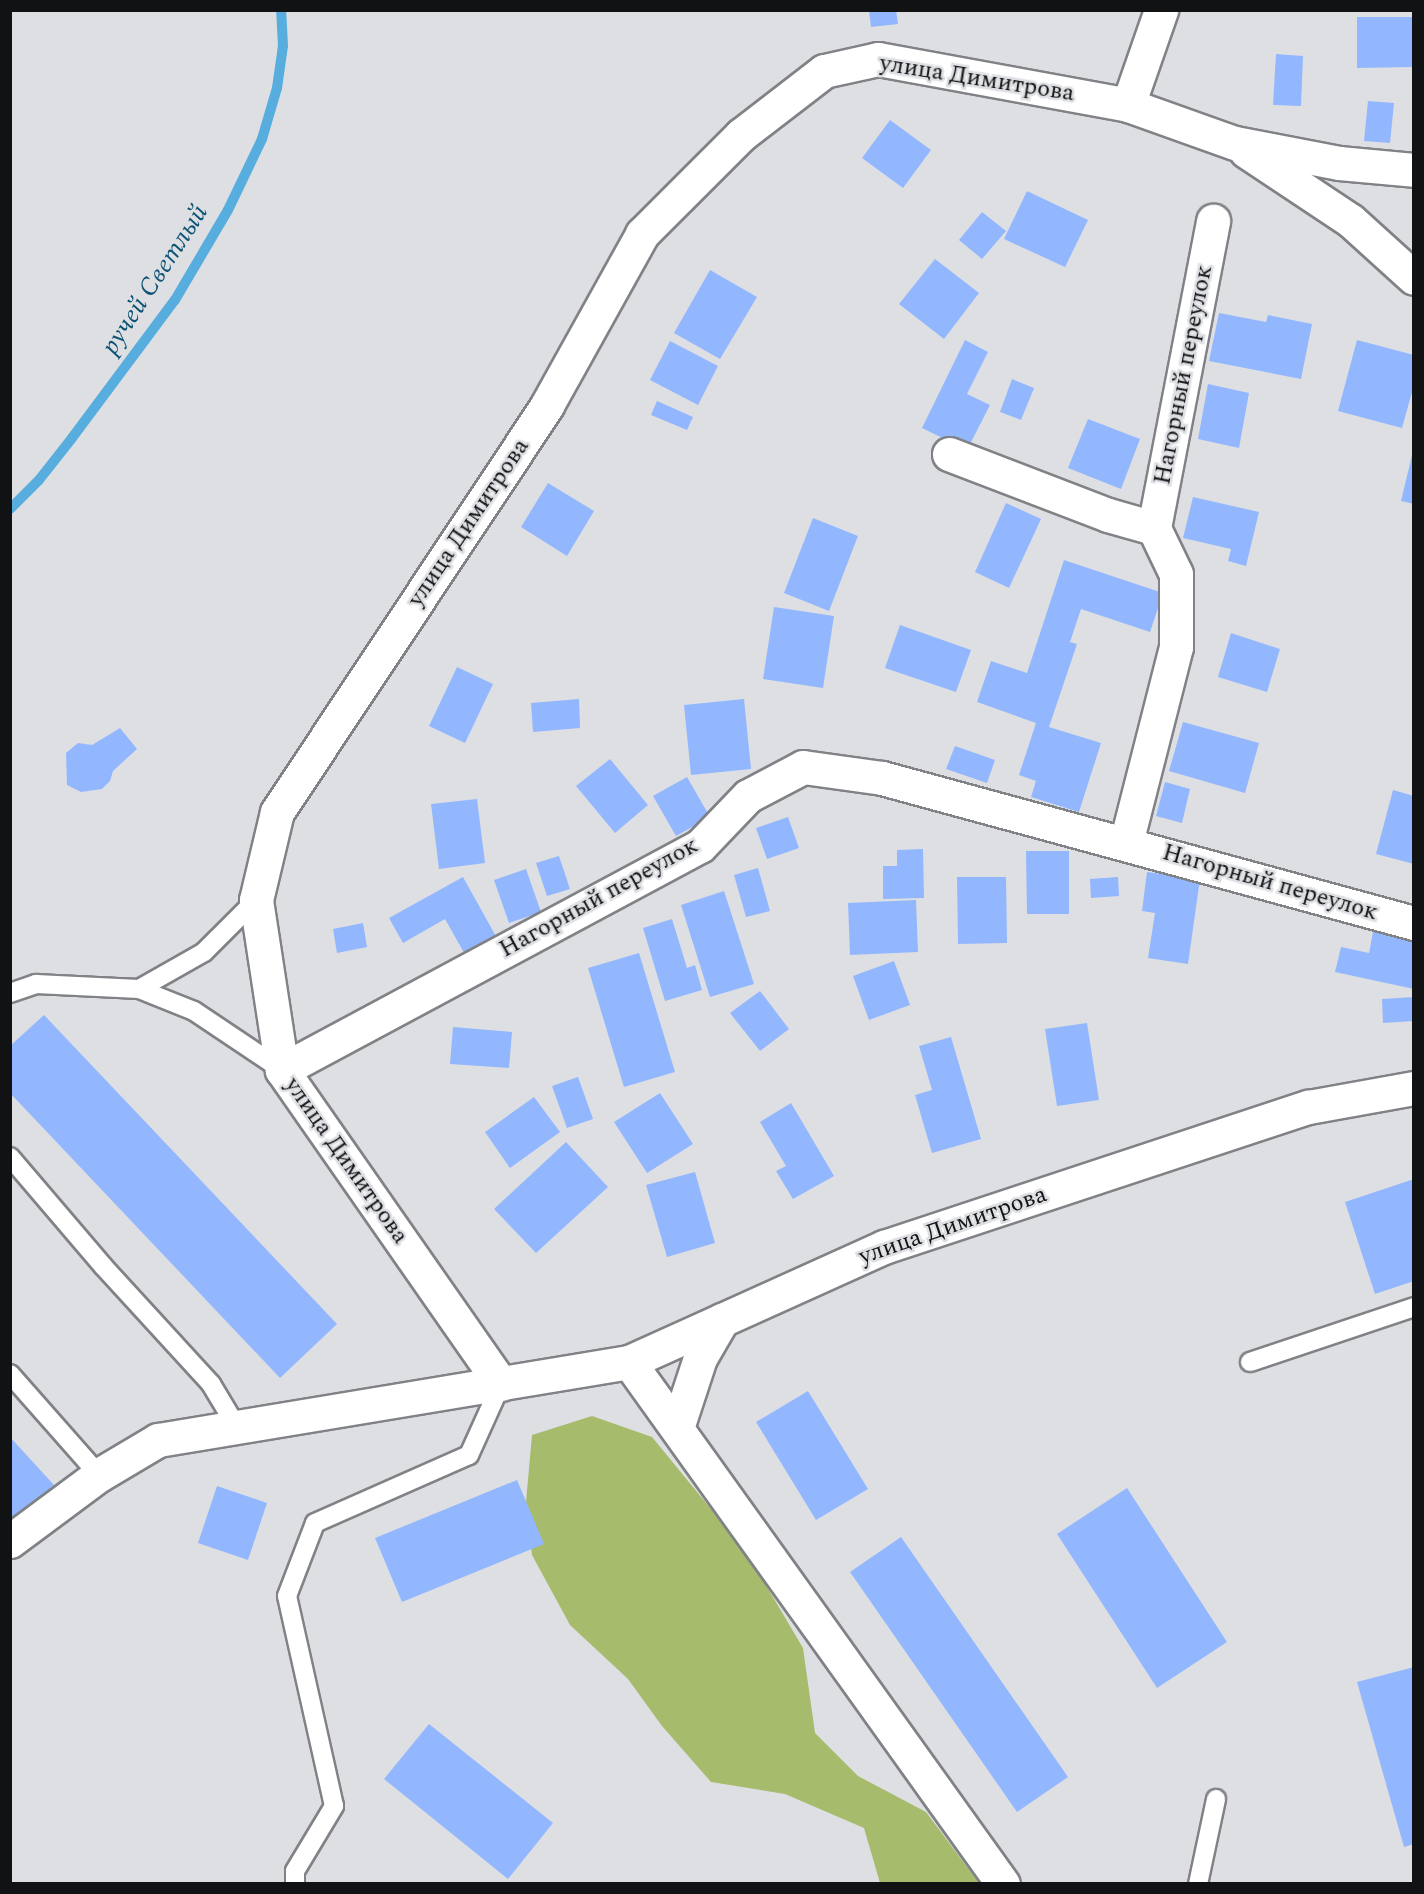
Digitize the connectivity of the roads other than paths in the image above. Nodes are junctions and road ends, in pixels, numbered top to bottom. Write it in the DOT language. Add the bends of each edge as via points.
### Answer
graph roads {
  1 [pos="1161,10"];
  2 [pos="1128,105"];
  3 [pos="1235,143"];
  4 [pos="1413,170"];
  5 [pos="1214,221"];
  6 [pos="1413,278"];
  7 [pos="949,454"];
  8 [pos="1154,528"];
  9 [pos="1126,843"];
  10 [pos="256,900"];
  11 [pos="1413,923"];
  12 [pos="139,988"];
  13 [pos="10,993"];
  14 [pos="282,1070"];
  15 [pos="1413,1088"];
  16 [pos="10,1157"];
  17 [pos="1413,1307"];
  18 [pos="722,1320"];
  19 [pos="629,1362"];
  20 [pos="1250,1362"];
  21 [pos="10,1374"];
  22 [pos="501,1384"];
  23 [pos="677,1428"];
  24 [pos="238,1429"];
  25 [pos="99,1474"];
  26 [pos="10,1541"];
  27 [pos="1216,1799"];
  28 [pos="295,1884"];
  29 [pos="1003,1884"];
  30 [pos="1198,1884"];
  1 -- 2 [label="street"];
  2 -- 3 [label="street"];
  2 -- 10 [label="street, улица Димитрова" via="878,59 824,71 741,135 642,234 547,405 277,812"];
  3 -- 4 [label="street" via="1339,163"];
  3 -- 6 [label="street" via="1350,220"];
  5 -- 8 [label="street, Нагорный переулок"];
  7 -- 8 [label="street" via="1108,515"];
  8 -- 9 [label="street" via="1176,574 1176,647"];
  9 -- 11 [label="street, Нагорный переулок"];
  9 -- 14 [label="street, Нагорный переулок" via="882,778 803,767 748,796 700,846"];
  10 -- 12 [label="lane" via="204,952"];
  10 -- 14 [label="street, улица Димитрова"];
  12 -- 13 [label="lane" via="36,984"];
  12 -- 14 [label="lane" via="194,1011"];
  14 -- 22 [label="street, улица Димитрова"];
  15 -- 18 [label="street, улица Димитрова" via="1308,1107 884,1247"];
  16 -- 24 [label="lane" via="211,1384"];
  17 -- 20 [label="lane"];
  18 -- 19 [label="street, улица Димитрова"];
  18 -- 23 [label="street" via="700,1358"];
  19 -- 22 [label="street, улица Димитрова"];
  19 -- 23 [label="street"];
  21 -- 25 [label="lane"];
  22 -- 24 [label="street, улица Димитрова"];
  22 -- 28 [label="lane" via="470,1455 315,1523 286,1596 334,1806 295,1871"];
  23 -- 29 [label="street"];
  24 -- 25 [label="street, улица Димитрова" via="158,1440"];
  25 -- 26 [label="street, улица Димитрова"];
  27 -- 30 [label="lane"];
}
